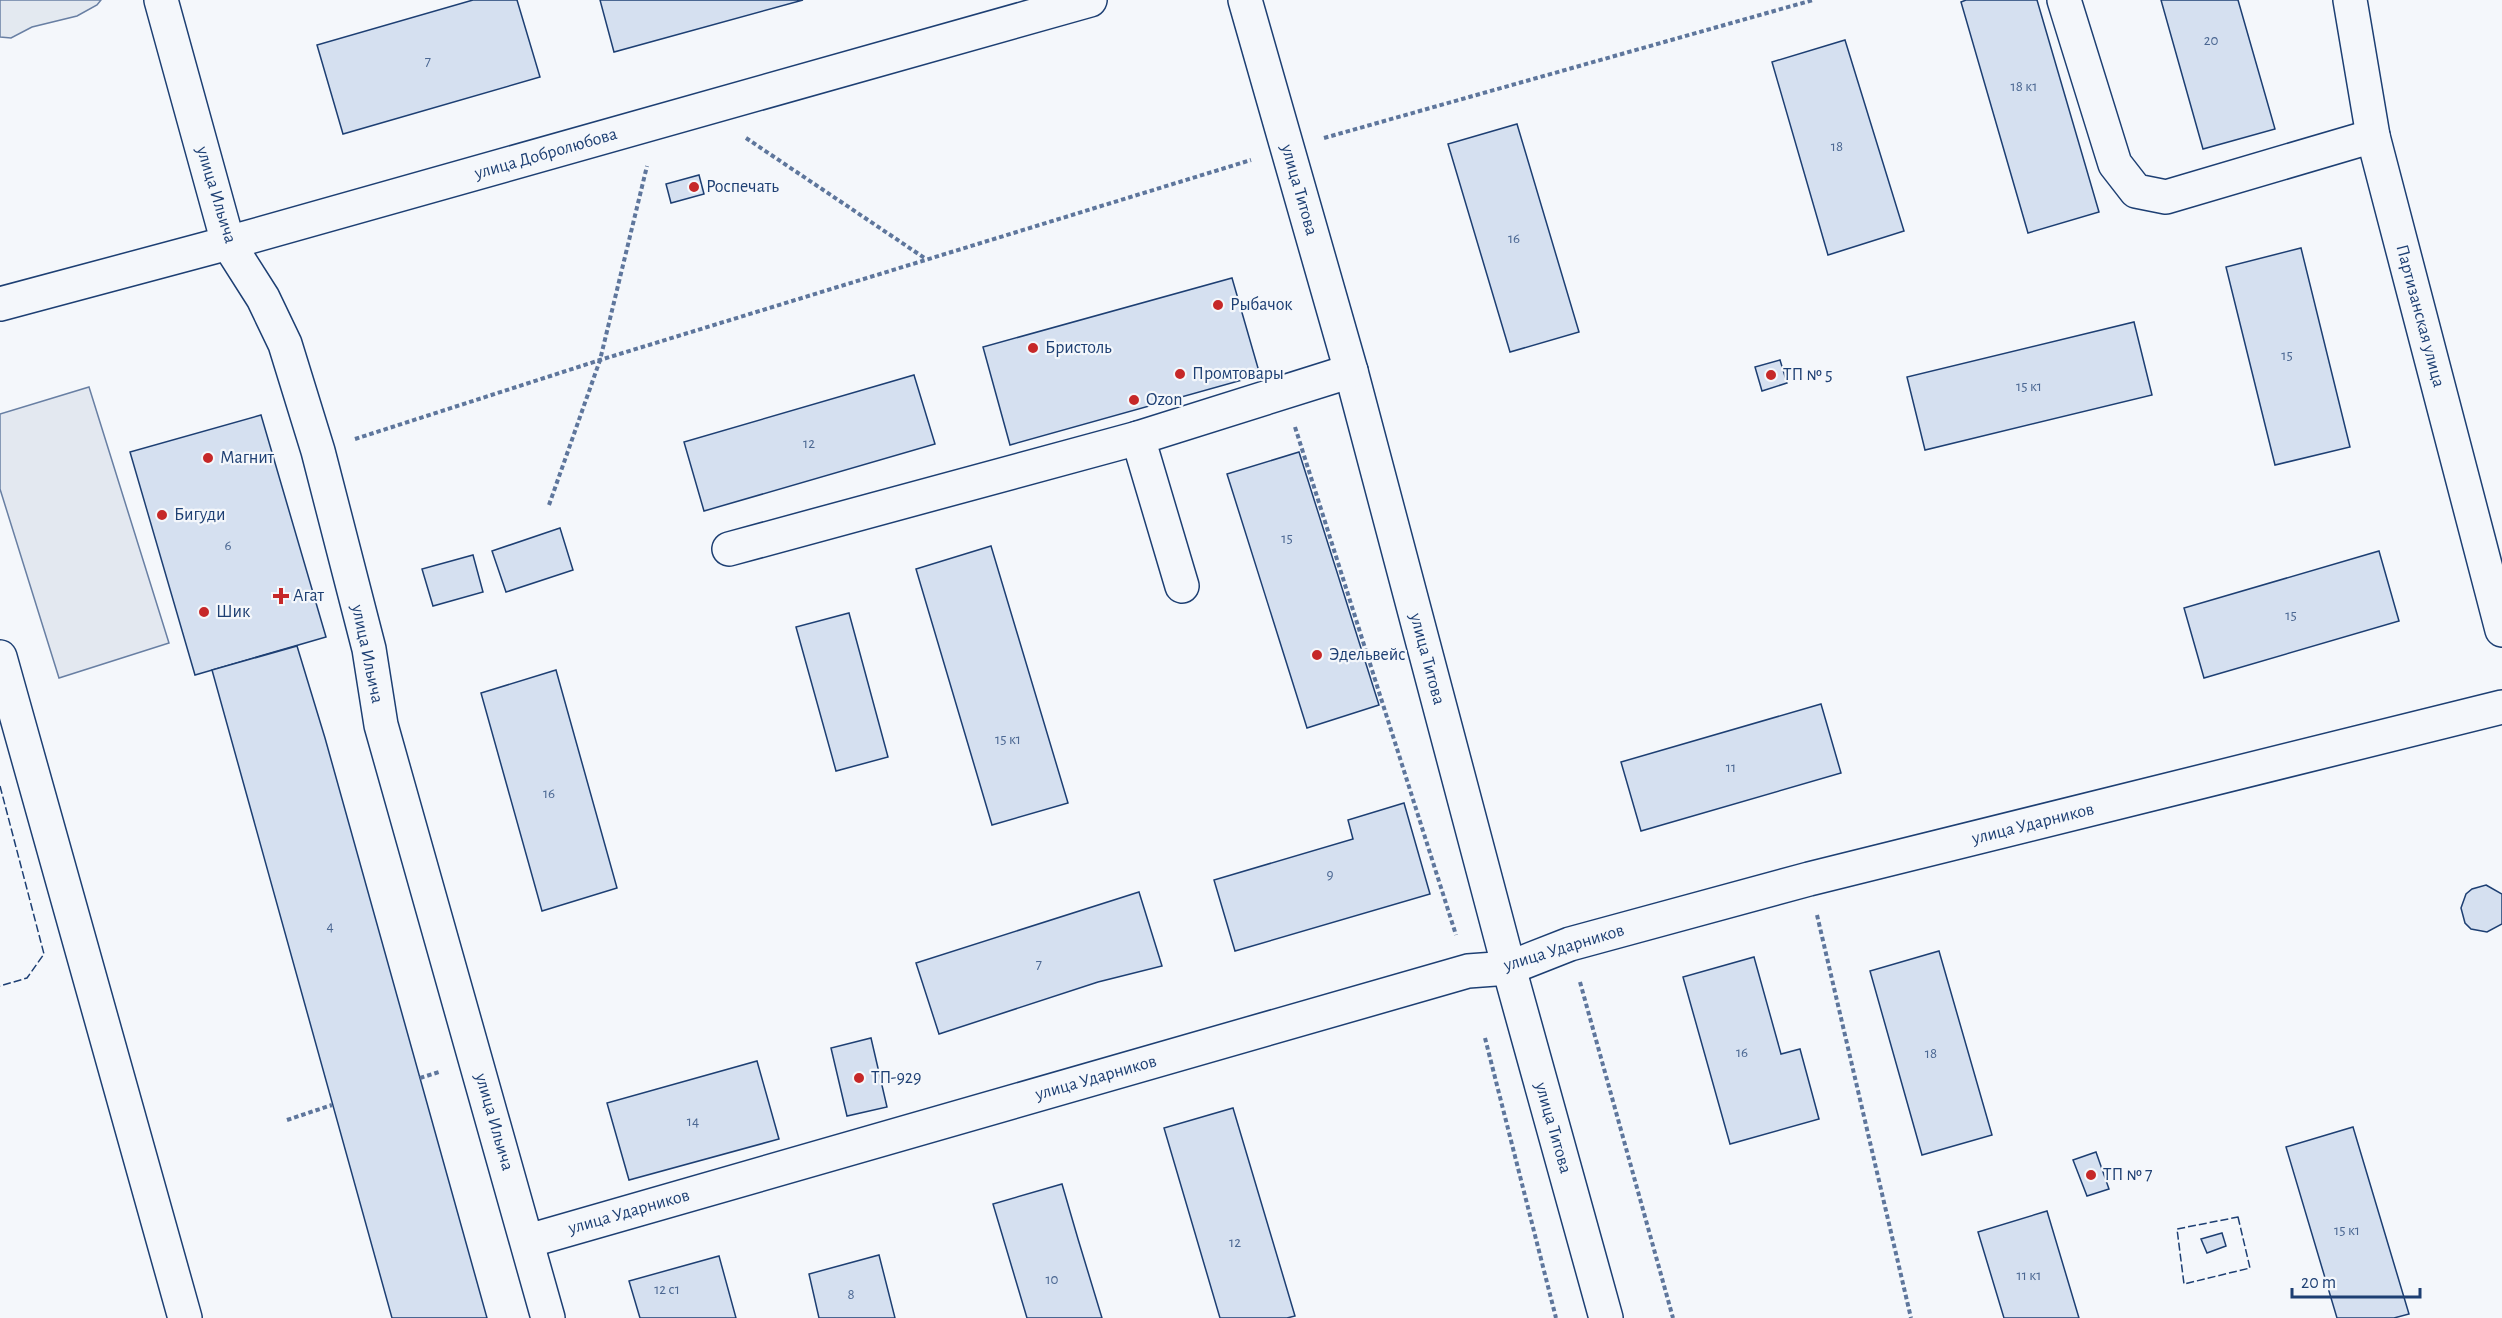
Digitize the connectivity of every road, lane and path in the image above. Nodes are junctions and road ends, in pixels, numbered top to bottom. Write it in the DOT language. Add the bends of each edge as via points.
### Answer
graph roads {
  1 [pos="161,0"];
  2 [pos="1090,0"];
  3 [pos="1245,0"];
  4 [pos="1813,0"];
  5 [pos="2064,0"];
  6 [pos="2350,0"];
  7 [pos="742,135"];
  8 [pos="2373,136"];
  9 [pos="1288,148"];
  10 [pos="648,162"];
  11 [pos="228,243"];
  12 [pos="927,260"];
  13 [pos="0,304"];
  14 [pos="600,360"];
  15 [pos="1351,371"];
  16 [pos="1284,392"];
  17 [pos="1138,438"];
  18 [pos="318,451"];
  19 [pos="549,505"];
  20 [pos="729,549"];
  21 [pos="1182,586"];
  22 [pos="2502,630"];
  23 [pos="0,657"];
  24 [pos="2502,707"];
  25 [pos="1809,879"];
  26 [pos="1570,944"];
  27 [pos="1509,968"];
  28 [pos="1468,971"];
  29 [pos="1483,1029"];
  30 [pos="332,1105"];
  31 [pos="287,1120"];
  32 [pos="528,1241"];
  33 [pos="186,1318"];
  34 [pos="548,1318"];
  35 [pos="1556,1318"];
  36 [pos="1606,1318"];
  37 [pos="1673,1318"];
  38 [pos="1911,1318"];
  1 -- 11 [label="street, улица Ильича"];
  2 -- 11 [label="street, улица Добролюбова"];
  3 -- 9 [label="street, улица Титова"];
  4 -- 9 [label="path"];
  5 -- 8 [label="street" via="2115,164 2136,191 2166,197"];
  6 -- 8 [label="street, Партизанская улица"];
  7 -- 12 [label="path"];
  8 -- 22 [label="street, Партизанская улица"];
  9 -- 12 [label="path"];
  9 -- 15 [label="street, улица Титова"];
  10 -- 14 [label="path"];
  11 -- 13 [label="street, улица Добролюбова"];
  11 -- 18 [label="street, улица Ильича" via="263,298 285,344"];
  12 -- 14 [label="path"];
  14 -- 18 [label="path"];
  14 -- 19 [label="path"];
  15 -- 16 [label="street"];
  15 -- 27 [label="street, улица Титова"];
  16 -- 17 [label="street"];
  16 -- 28 [label="path"];
  17 -- 20 [label="street"];
  17 -- 21 [label="street"];
  18 -- 32 [label="street, улица Ильича" via="369,649 381,725"];
  23 -- 33 [label="street"];
  24 -- 25 [label="street, улица Ударников"];
  25 -- 26 [label="street, улица Ударников"];
  25 -- 38 [label="path"];
  26 -- 27 [label="street, улица Ударников"];
  26 -- 37 [label="path"];
  27 -- 28 [label="street, улица Ударников"];
  27 -- 36 [label="street, улица Титова"];
  28 -- 32 [label="street, улица Ударников"];
  29 -- 35 [label="path"];
  30 -- 31 [label="path"];
  32 -- 34 [label="street, улица Ильича"];
}
